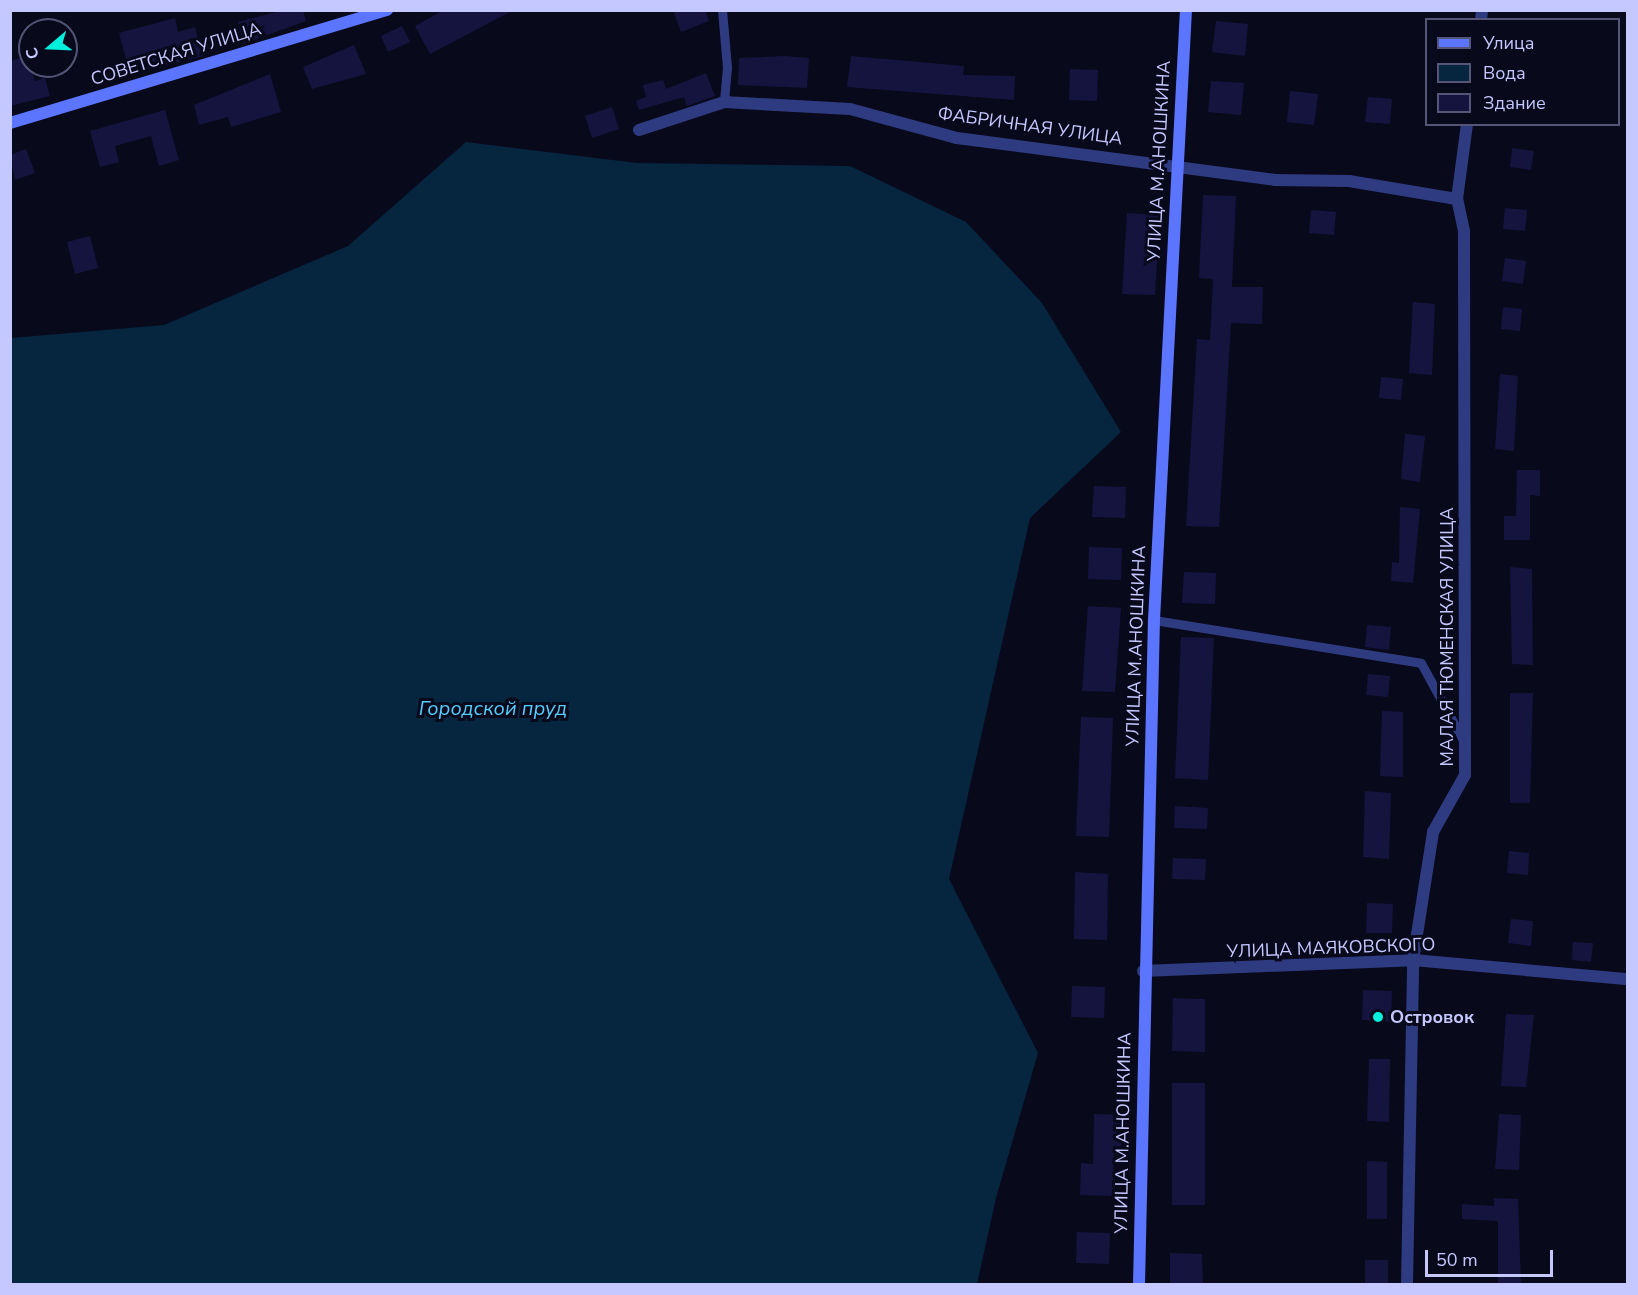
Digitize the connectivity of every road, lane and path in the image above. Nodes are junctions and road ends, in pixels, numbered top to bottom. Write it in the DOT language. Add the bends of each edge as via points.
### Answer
graph roads {
  1 [pos="387,10"];
  2 [pos="722,10"];
  3 [pos="1186,10"];
  4 [pos="724,102"];
  5 [pos="10,123"];
  6 [pos="1467,126"];
  7 [pos="639,130"];
  8 [pos="1176,164"];
  9 [pos="1457,199"];
  10 [pos="1154,620"];
  11 [pos="1465,744"];
  12 [pos="1413,960"];
  13 [pos="1143,971"];
  14 [pos="1628,979"];
  15 [pos="1139,1284"];
  16 [pos="1407,1284"];
  1 -- 5 [label="street, СОВЕТСКАЯ УЛИЦА"];
  2 -- 4 [label="lane" via="727,67"];
  3 -- 8 [label="street, УЛИЦА М.АНОШКИНА"];
  4 -- 7 [label="street, ФАБРИЧНАЯ УЛИЦА"];
  4 -- 8 [label="street, ФАБРИЧНАЯ УЛИЦА" via="850,109 957,138"];
  6 -- 9 [label="street, МАЛАЯ ТЮМЕНСКАЯ УЛИЦА"];
  8 -- 9 [label="street, ФАБРИЧНАЯ УЛИЦА" via="1275,180 1349,181"];
  8 -- 10 [label="street, УЛИЦА М.АНОШКИНА"];
  9 -- 11 [label="street, МАЛАЯ ТЮМЕНСКАЯ УЛИЦА" via="1464,231"];
  10 -- 11 [label="lane" via="1420,663"];
  10 -- 13 [label="street, УЛИЦА М.АНОШКИНА"];
  11 -- 12 [label="street, МАЛАЯ ТЮМЕНСКАЯ УЛИЦА" via="1465,775 1433,832"];
  12 -- 13 [label="street, УЛИЦА МАЯКОВСКОГО"];
  12 -- 14 [label="street, УЛИЦА МАЯКОВСКОГО"];
  12 -- 16 [label="street, МАЛАЯ ТЮМЕНСКАЯ УЛИЦА"];
  13 -- 15 [label="street, УЛИЦА М.АНОШКИНА"];
}
